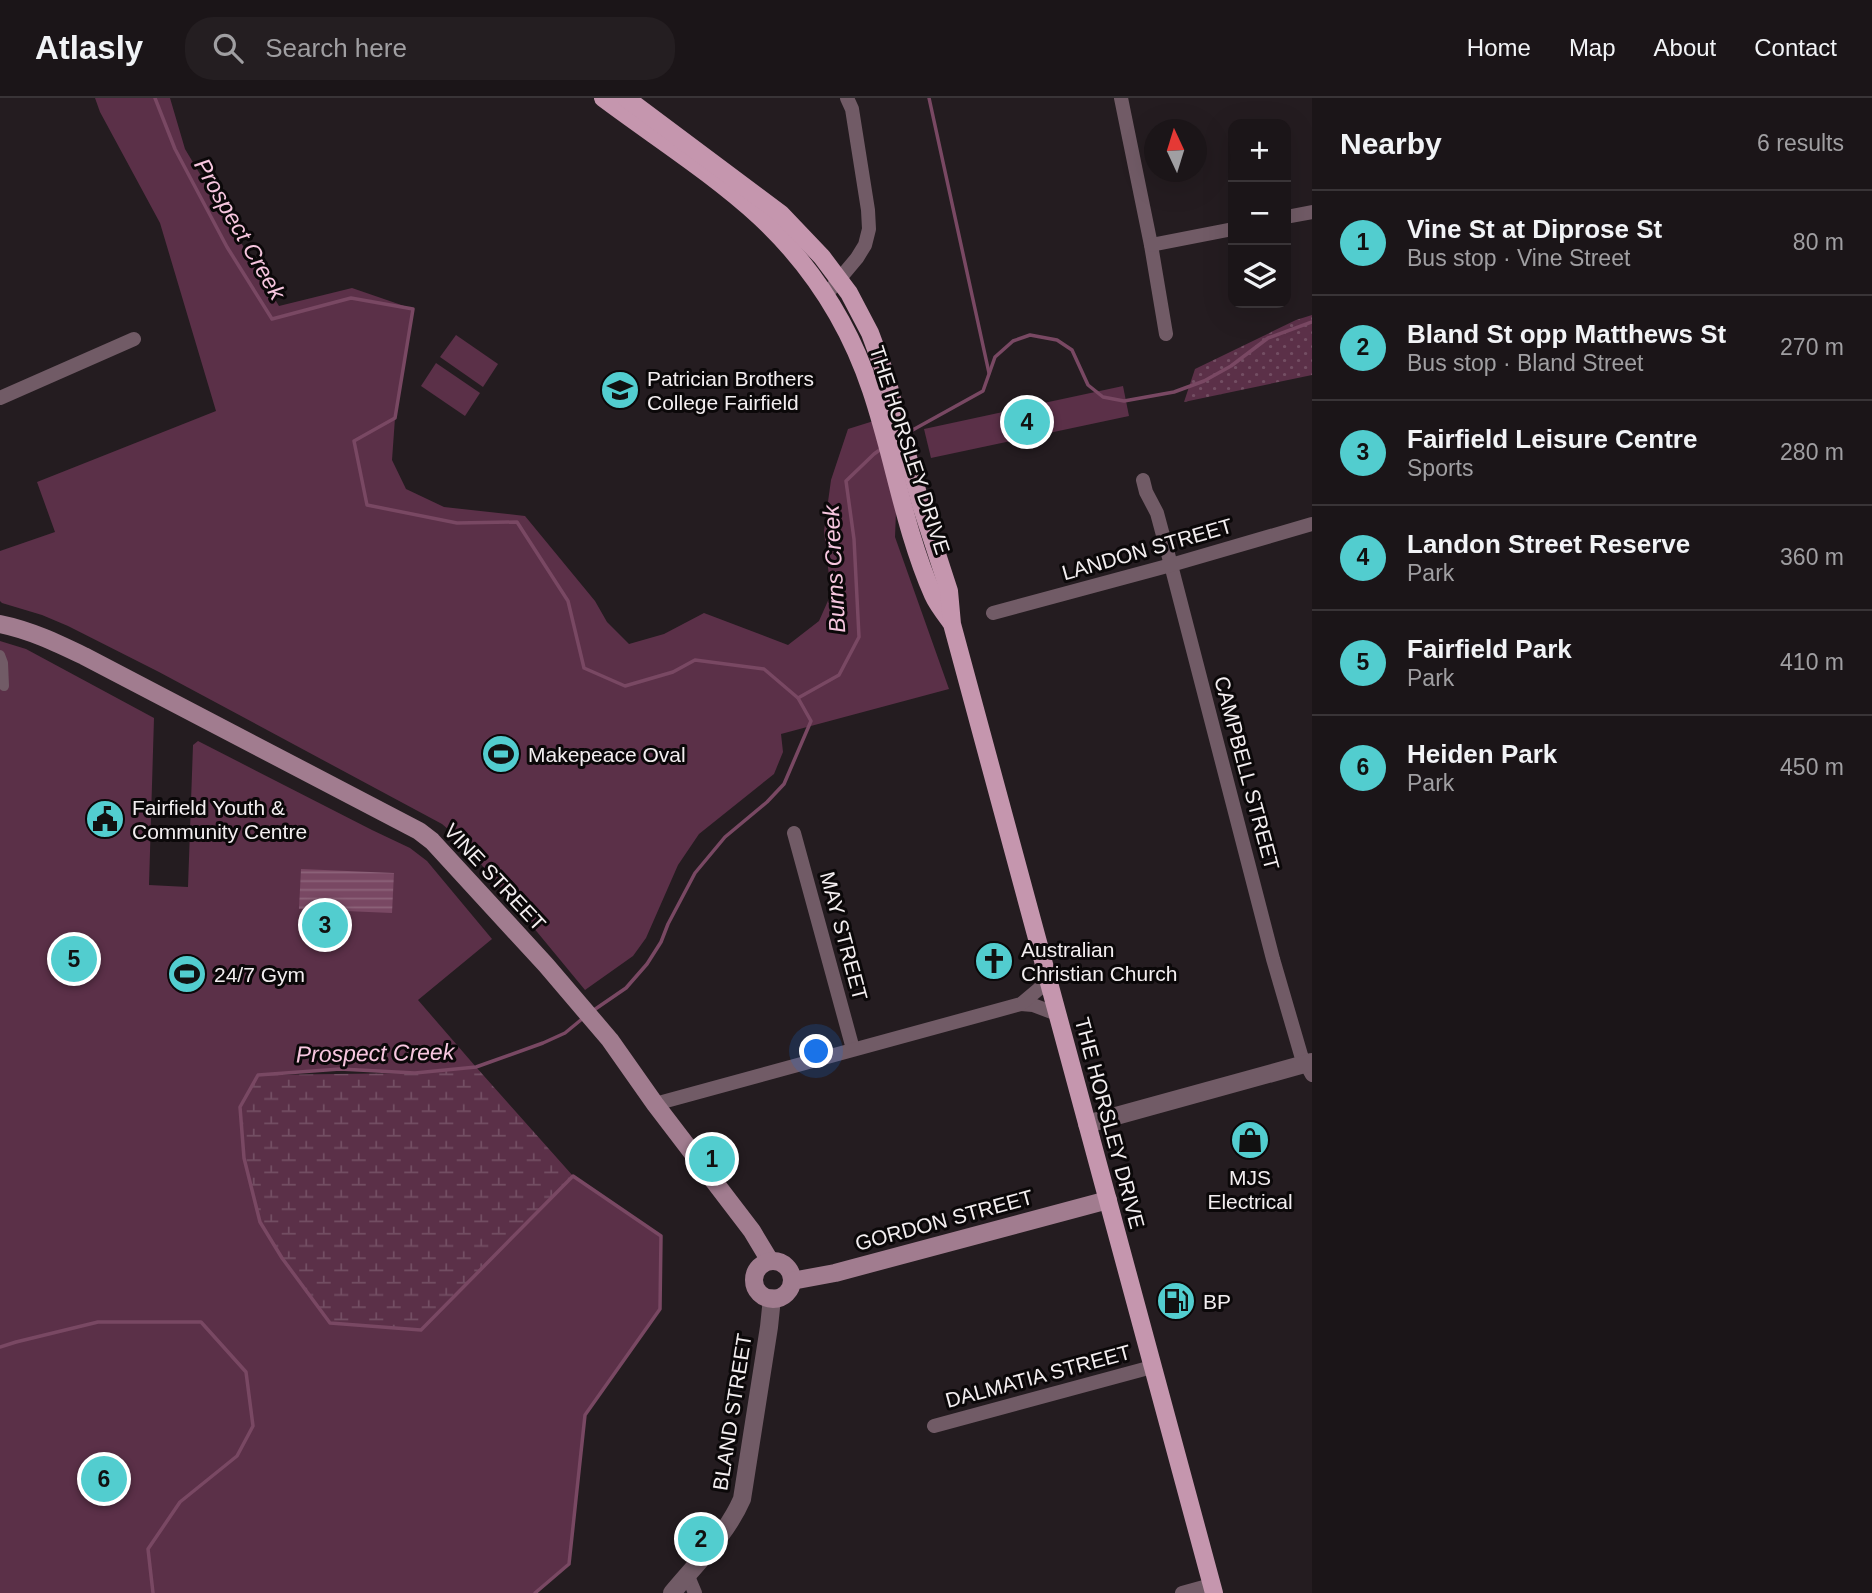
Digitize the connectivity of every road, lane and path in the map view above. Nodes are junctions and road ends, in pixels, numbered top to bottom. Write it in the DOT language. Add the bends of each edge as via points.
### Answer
graph roads {
  1 [pos="603,98"];
  2 [pos="626,98"];
  3 [pos="847,98"];
  4 [pos="1121,98"];
  5 [pos="1312,212"];
  6 [pos="1291,216"];
  7 [pos="1228,230"];
  8 [pos="1151,245"];
  9 [pos="839,279"];
  10 [pos="826,295"];
  11 [pos="1166,334"];
  12 [pos="134,339"];
  13 [pos="0,398"];
  14 [pos="888,417"];
  15 [pos="1143,480"];
  16 [pos="1312,524"];
  17 [pos="1171,565"];
  18 [pos="993,613"];
  19 [pos="0,624"];
  20 [pos="0,655"];
  21 [pos="4,687"];
  22 [pos="794,833"];
  23 [pos="1048,977"];
  24 [pos="1021,1004"];
  25 [pos="1057,1014"];
  26 [pos="853,1049"];
  27 [pos="1310,1067"];
  28 [pos="655,1104"];
  29 [pos="1087,1124"];
  30 [pos="1108,1200"];
  31 [pos="770,1261"];
  32 [pos="792,1281"];
  33 [pos="772,1298"];
  34 [pos="1152,1367"];
  35 [pos="934,1426"];
  36 [pos="687,1574"];
  37 [pos="1212,1589"];
  38 [pos="671,1593"];
  39 [pos="695,1593"];
  40 [pos="1182,1593"];
  1 -- 10 [label="main road, THE HORSLEY DRIVE" via="761,218"];
  2 -- 9 [label="main road, THE HORSLEY DRIVE" via="781,214"];
  3 -- 9 [label="street" via="869,229 865,245"];
  4 -- 8 [label="street"];
  5 -- 6 [label="street"];
  7 -- 8 [label="street"];
  8 -- 11 [label="street"];
  9 -- 10 [label="street"];
  9 -- 14 [label="main road, THE HORSLEY DRIVE" via="870,332 886,376"];
  10 -- 14 [label="main road, THE HORSLEY DRIVE"];
  12 -- 13 [label="street"];
  14 -- 23 [label="main road, THE HORSLEY DRIVE" via="906,484 912,536 933,597 952,624"];
  15 -- 17 [label="street, CAMPBELL STREET"];
  16 -- 17 [label="street, LANDON STREET"];
  17 -- 18 [label="street, LANDON STREET"];
  17 -- 27 [label="street, CAMPBELL STREET" via="1273,959 1301,1055"];
  19 -- 28 [label="main road, VINE STREET" via="62,645 419,831 448,856 566,988"];
  20 -- 21 [label="street"];
  22 -- 26 [label="street, MAY STREET"];
  23 -- 24 [label="street"];
  23 -- 25 [label="main road, THE HORSLEY DRIVE"];
  24 -- 25 [label="street"];
  24 -- 26 [label="street"];
  25 -- 29 [label="main road, THE HORSLEY DRIVE"];
  26 -- 28 [label="street"];
  27 -- 29 [label="street"];
  28 -- 31 [label="main road, VINE STREET"];
  29 -- 30 [label="main road, THE HORSLEY DRIVE"];
  30 -- 32 [label="main road, GORDON STREET"];
  30 -- 34 [label="main road, THE HORSLEY DRIVE"];
  31 -- 32 [label="main road" via="786,1266"];
  31 -- 33 [label="main road" via="760,1267 755,1278 761,1294"];
  32 -- 33 [label="main road" via="788,1292"];
  33 -- 36 [label="street, BLAND STREET" via="742,1499"];
  34 -- 35 [label="street, DALMATIA STREET"];
  34 -- 37 [label="main road, THE HORSLEY DRIVE"];
  36 -- 38 [label="street, BLAND STREET"];
  36 -- 39 [label="street"];
  37 -- 40 [label="street"];
}
